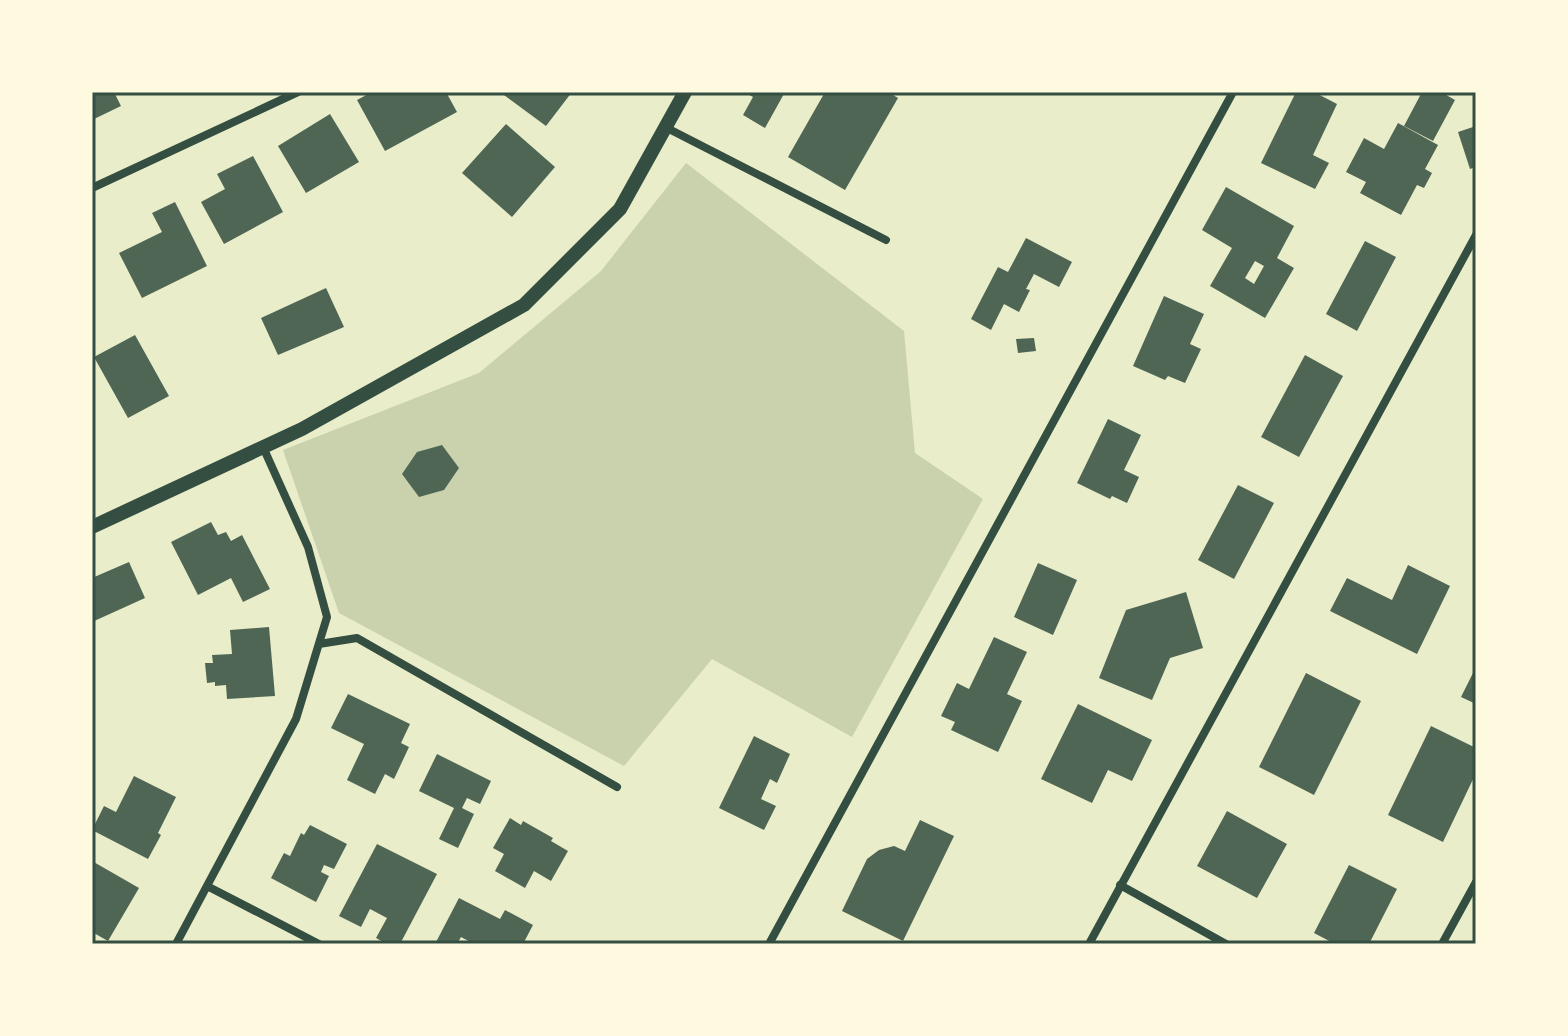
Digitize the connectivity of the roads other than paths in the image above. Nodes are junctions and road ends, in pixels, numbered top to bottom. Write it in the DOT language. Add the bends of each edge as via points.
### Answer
graph roads {
  1 [pos="298,92"];
  2 [pos="685,92"];
  3 [pos="1233,92"];
  4 [pos="665,127"];
  5 [pos="92,188"];
  6 [pos="1476,235"];
  7 [pos="886,240"];
  8 [pos="263,447"];
  9 [pos="92,527"];
  10 [pos="319,644"];
  11 [pos="617,787"];
  12 [pos="1476,882"];
  13 [pos="1120,885"];
  14 [pos="207,886"];
  15 [pos="176,944"];
  16 [pos="319,944"];
  17 [pos="769,944"];
  18 [pos="1089,944"];
  19 [pos="1226,944"];
  20 [pos="1442,944"];
  1 -- 5 [label="street"];
  2 -- 4 [label="street"];
  3 -- 17 [label="street"];
  4 -- 7 [label="street"];
  4 -- 8 [label="street" via="620,209 524,305"];
  6 -- 13 [label="street"];
  8 -- 9 [label="street"];
  8 -- 10 [label="street" via="308,547 327,617"];
  10 -- 11 [label="street" via="357,638"];
  10 -- 14 [label="street" via="296,719"];
  12 -- 20 [label="street"];
  13 -- 18 [label="street"];
  13 -- 19 [label="street"];
  14 -- 15 [label="street"];
  14 -- 16 [label="street"];
}
